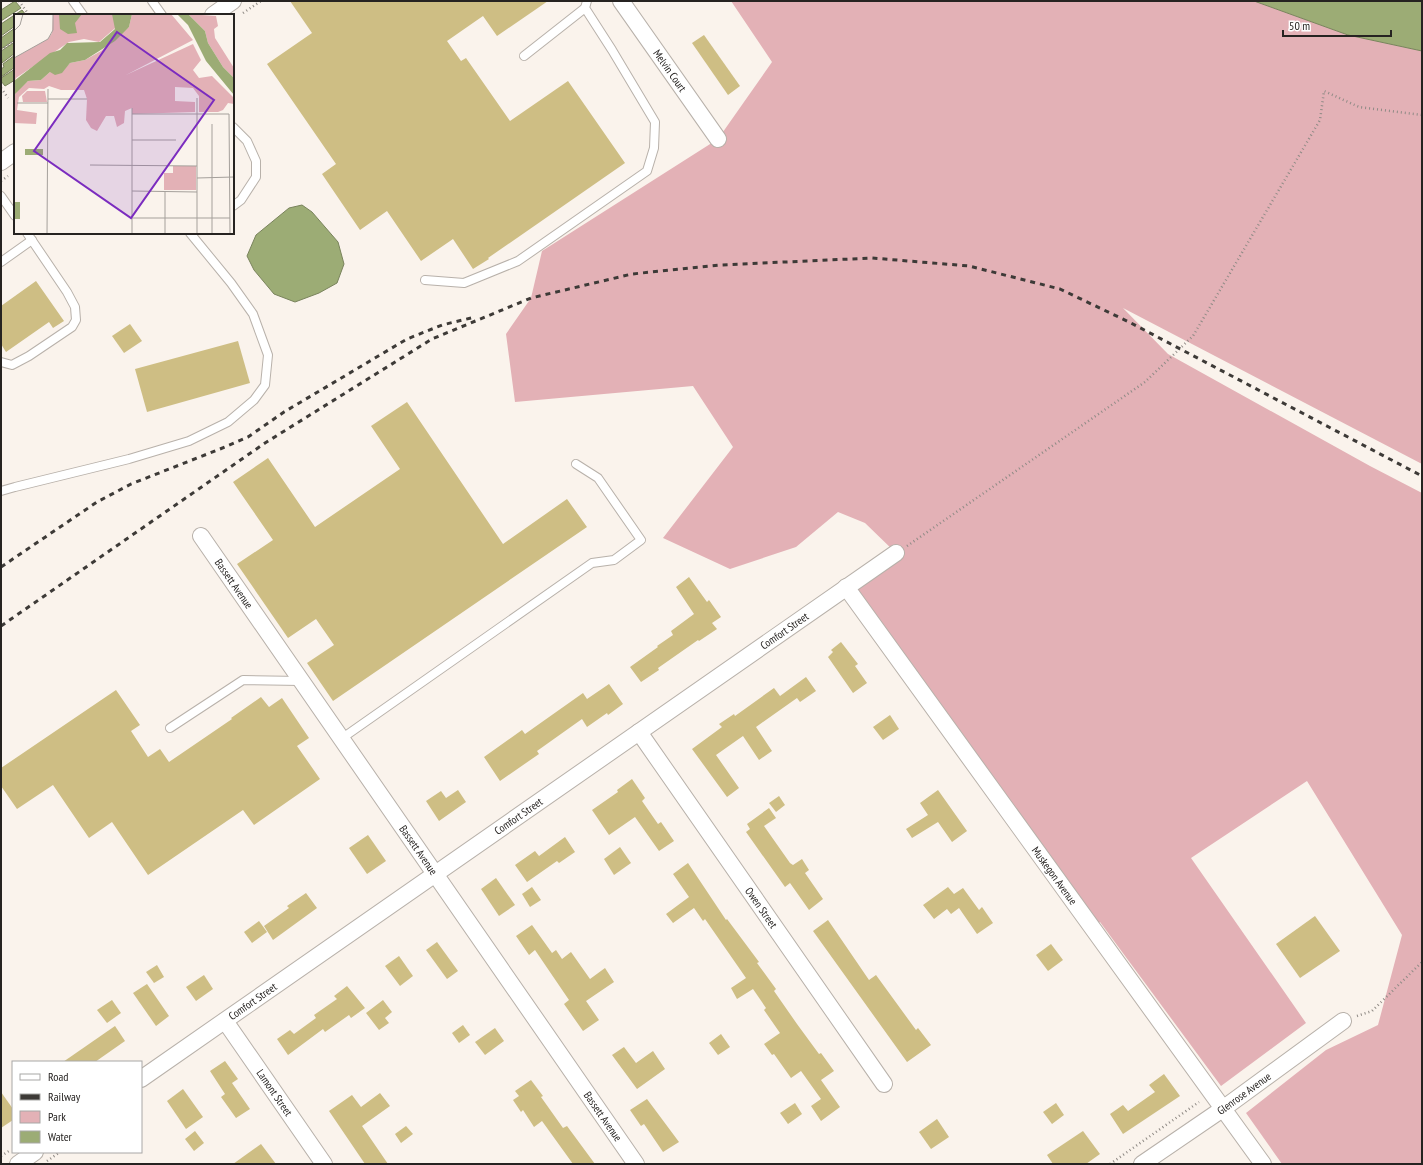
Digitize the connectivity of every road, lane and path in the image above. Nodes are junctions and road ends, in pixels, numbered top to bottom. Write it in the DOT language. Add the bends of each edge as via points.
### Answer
graph roads {
  1 [pos="19,1"];
  2 [pos="73,1"];
  3 [pos="152,1"];
  4 [pos="233,1"];
  5 [pos="261,1"];
  6 [pos="621,1"];
  7 [pos="586,5"];
  8 [pos="28,14"];
  9 [pos="82,14"];
  10 [pos="161,14"];
  11 [pos="214,14"];
  12 [pos="239,16"];
  13 [pos="14,41"];
  14 [pos="1,50"];
  15 [pos="524,56"];
  16 [pos="1,88"];
  17 [pos="8,98"];
  18 [pos="1422,115"];
  19 [pos="234,128"];
  20 [pos="718,139"];
  21 [pos="14,153"];
  22 [pos="1,162"];
  23 [pos="1,196"];
  24 [pos="234,205"];
  25 [pos="14,215"];
  26 [pos="191,234"];
  27 [pos="29,236"];
  28 [pos="1,262"];
  29 [pos="425,280"];
  30 [pos="1,362"];
  31 [pos="576,464"];
  32 [pos="1,491"];
  33 [pos="202,536"];
  34 [pos="896,553"];
  35 [pos="846,587"];
  36 [pos="302,681"];
  37 [pos="170,728"];
  38 [pos="639,732"];
  39 [pos="342,739"];
  40 [pos="434,874"];
  41 [pos="1422,962"];
  42 [pos="225,1021"];
  43 [pos="1343,1021"];
  44 [pos="142,1078"];
  45 [pos="884,1084"];
  46 [pos="1199,1102"];
  47 [pos="1224,1108"];
  48 [pos="34,1153"];
  49 [pos="59,1153"];
  50 [pos="18,1164"];
  51 [pos="43,1164"];
  52 [pos="324,1164"];
  53 [pos="636,1164"];
  54 [pos="1110,1164"];
  55 [pos="1142,1164"];
  56 [pos="1264,1164"];
  1 -- 8 [label="path"];
  2 -- 9 [label="lane"];
  3 -- 10 [label="lane"];
  4 -- 11 [label="street"];
  5 -- 12 [label="path"];
  6 -- 20 [label="street, Melvin Court"];
  7 -- 15 [label="lane"];
  7 -- 29 [label="lane" via="655,122 654,148 647,170 518,261 464,283"];
  13 -- 14 [label="path"];
  16 -- 17 [label="path"];
  18 -- 34 [label="path" via="1359,107 1324,92 1320,120 1193,336 1145,382"];
  19 -- 24 [label="lane" via="247,141 256,161 256,177 241,200"];
  21 -- 22 [label="street"];
  23 -- 25 [label="lane"];
  26 -- 32 [label="lane" via="253,314 268,355 265,385 258,395 228,422 189,441"];
  27 -- 28 [label="lane"];
  27 -- 30 [label="lane" via="75,306 76,320 72,327 29,356 12,365"];
  31 -- 39 [label="lane" via="598,478 641,540 614,560 592,563"];
  33 -- 36 [label="street, Bassett Avenue"];
  34 -- 35 [label="street, Comfort Street"];
  35 -- 38 [label="street, Comfort Street"];
  35 -- 47 [label="street, Muskegon Avenue"];
  36 -- 37 [label="lane" via="243,680"];
  36 -- 39 [label="street, Bassett Avenue"];
  38 -- 40 [label="street, Comfort Street"];
  38 -- 45 [label="street, Owen Street"];
  39 -- 40 [label="street, Bassett Avenue"];
  40 -- 42 [label="street, Comfort Street"];
  40 -- 53 [label="street, Bassett Avenue"];
  41 -- 43 [label="path" via="1372,1011"];
  42 -- 44 [label="street, Comfort Street"];
  42 -- 52 [label="street, Lamont Street"];
  43 -- 47 [label="street, Glenrose Avenue"];
  46 -- 54 [label="path"];
  47 -- 55 [label="street, Glenrose Avenue"];
  47 -- 56 [label="street, Muskegon Avenue"];
  48 -- 50 [label="street"];
  49 -- 51 [label="path"];
}
